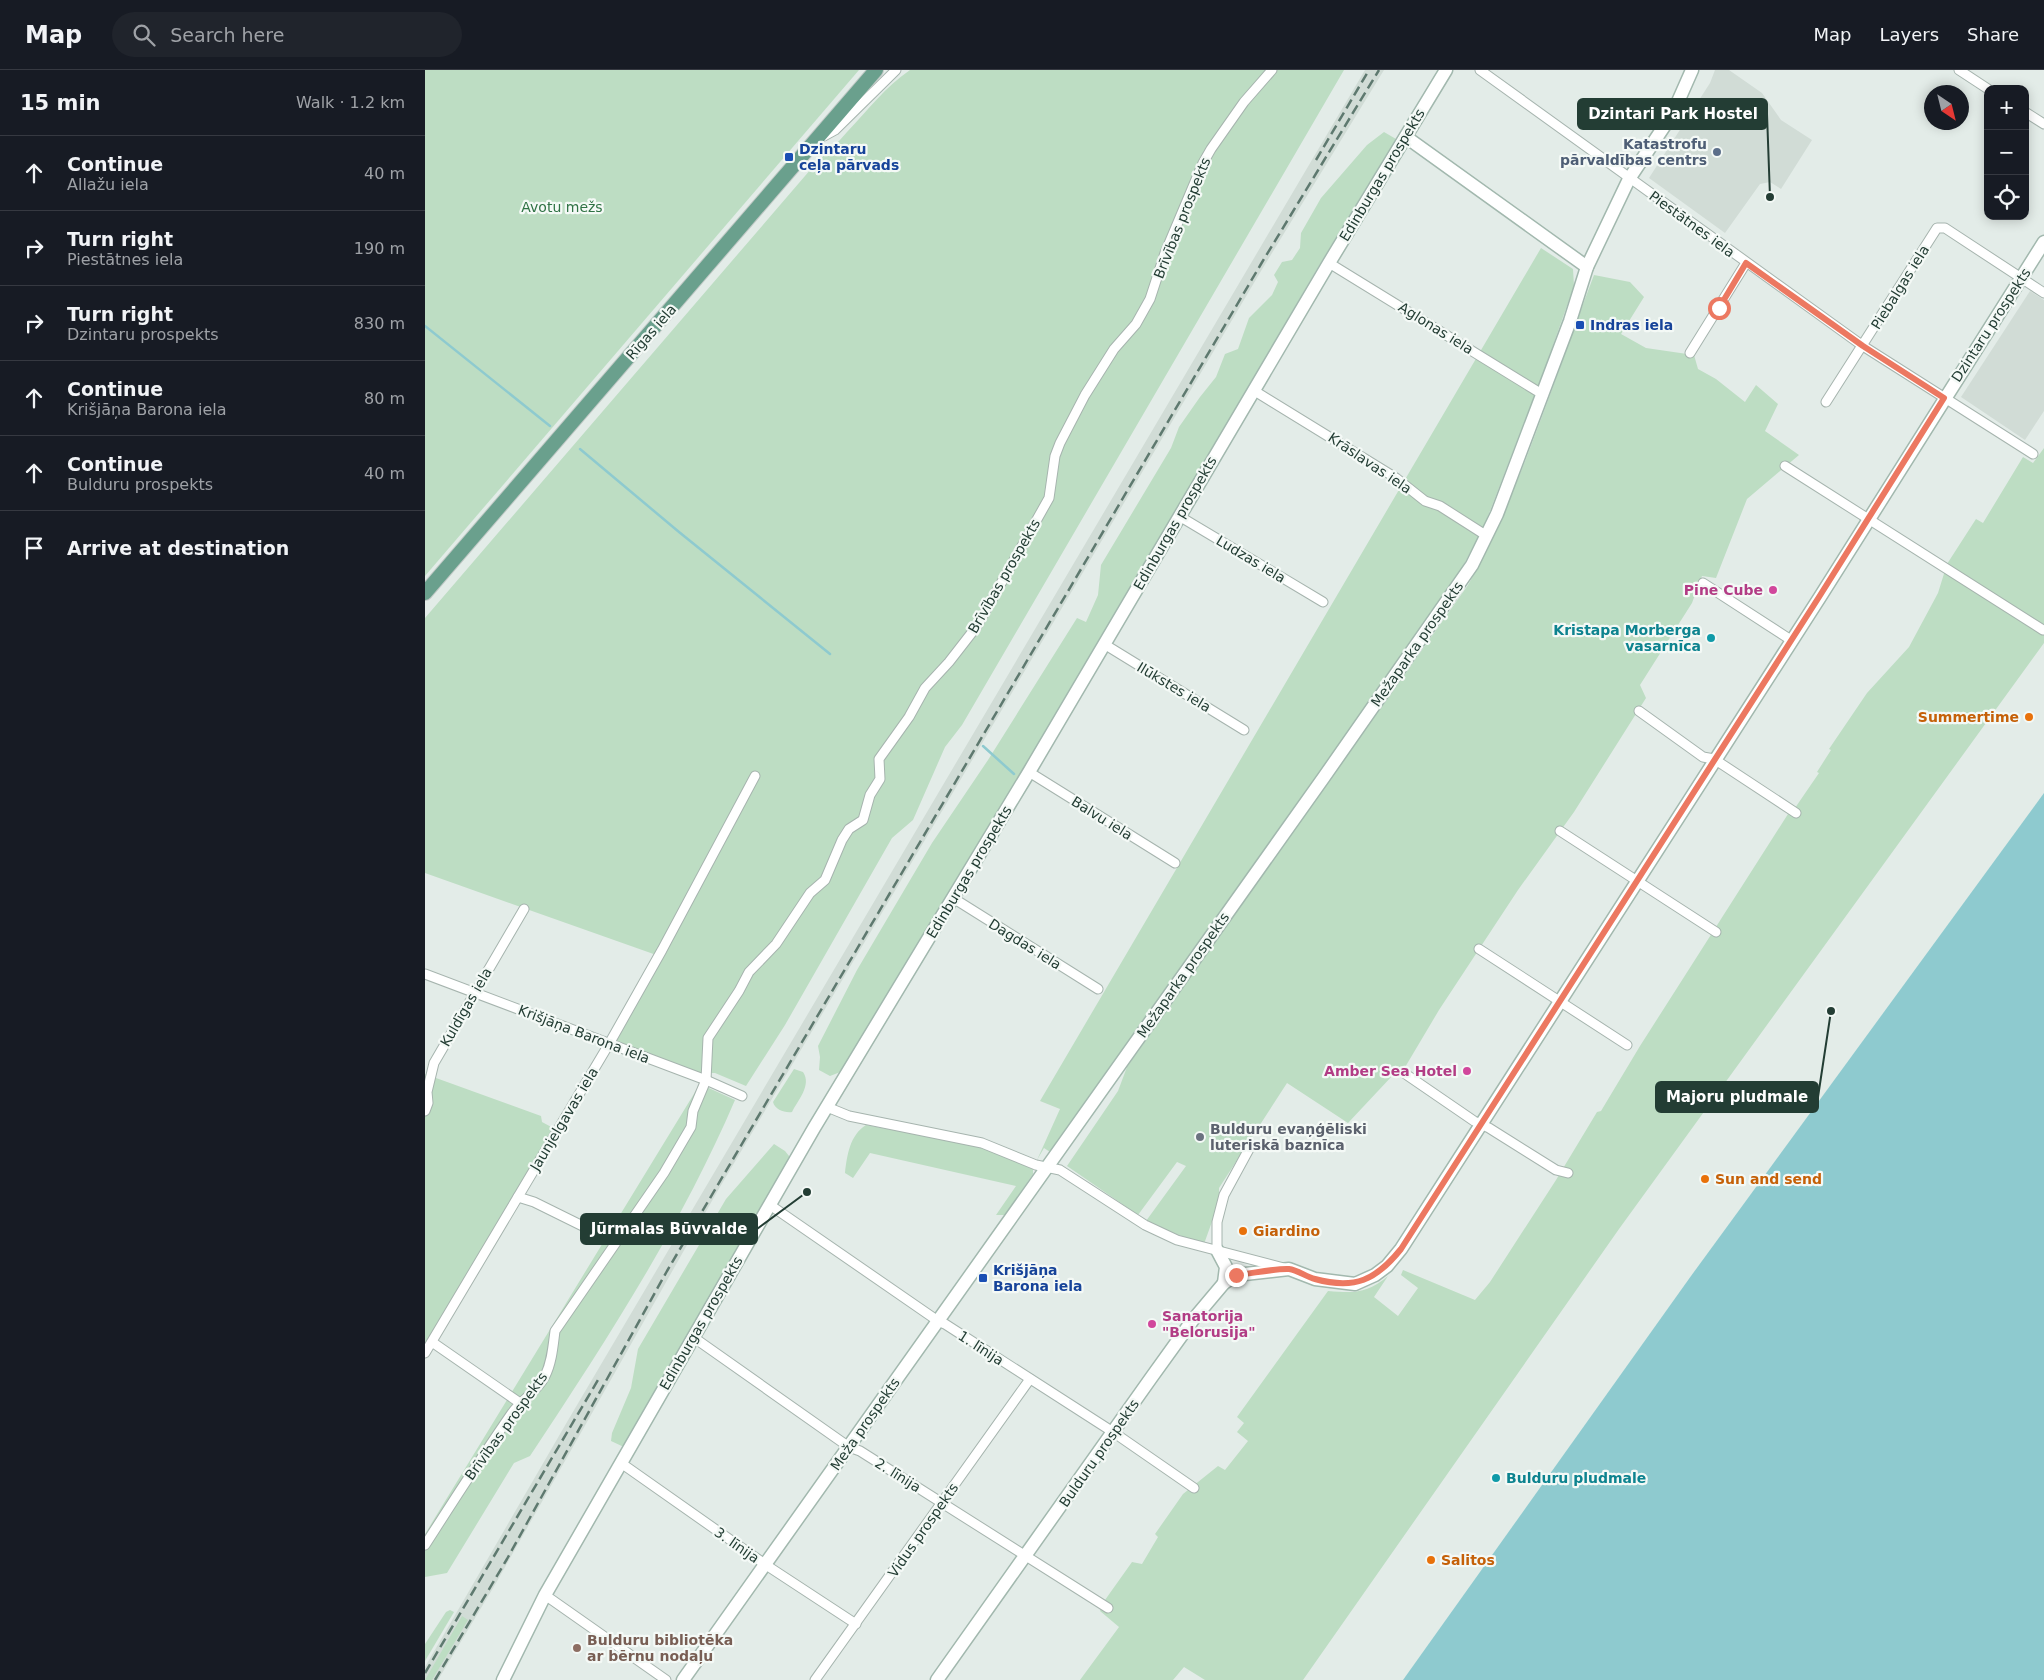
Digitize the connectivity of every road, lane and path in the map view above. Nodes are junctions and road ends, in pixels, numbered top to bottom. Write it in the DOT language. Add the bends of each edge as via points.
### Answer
graph roads {
  1 [pos="876,70"];
  2 [pos="896,70"];
  3 [pos="1272,70"];
  4 [pos="1446,70"];
  5 [pos="1480,70"];
  6 [pos="1692,70"];
  7 [pos="1959,70"];
  8 [pos="1984,86"];
  9 [pos="2029,115"];
  10 [pos="2044,124"];
  11 [pos="1406,137"];
  12 [pos="817,140"];
  13 [pos="1629,179"];
  14 [pos="2044,242"];
  15 [pos="1329,262"];
  16 [pos="1746,263"];
  17 [pos="1587,267"];
  18 [pos="2021,278"];
  19 [pos="2044,293"];
  20 [pos="1863,346"];
  21 [pos="1690,352"];
  22 [pos="1253,390"];
  23 [pos="1542,394"];
  24 [pos="1944,398"];
  25 [pos="1826,402"];
  26 [pos="2033,454"];
  27 [pos="1785,466"];
  28 [pos="1179,516"];
  29 [pos="1868,518"];
  30 [pos="1487,536"];
  31 [pos="1703,583"];
  32 [pos="425,593"];
  33 [pos="1323,602"];
  34 [pos="2043,630"];
  35 [pos="1791,640"];
  36 [pos="1104,644"];
  37 [pos="1639,711"];
  38 [pos="1244,730"];
  39 [pos="1714,760"];
  40 [pos="1029,772"];
  41 [pos="755,776"];
  42 [pos="1796,813"];
  43 [pos="1560,832"];
  44 [pos="1175,863"];
  45 [pos="1637,881"];
  46 [pos="953,898"];
  47 [pos="524,909"];
  48 [pos="1717,932"];
  49 [pos="1479,950"];
  50 [pos="425,974"];
  51 [pos="1098,989"];
  52 [pos="475,993"];
  53 [pos="1559,1002"];
  54 [pos="609,1044"];
  55 [pos="1627,1045"];
  56 [pos="1404,1073"];
  57 [pos="705,1080"];
  58 [pos="742,1096"];
  59 [pos="827,1107"];
  60 [pos="425,1112"];
  61 [pos="1482,1124"];
  62 [pos="1249,1148"];
  63 [pos="1047,1167"];
  64 [pos="1568,1173"];
  65 [pos="517,1197"];
  66 [pos="769,1205"];
  67 [pos="615,1242"];
  68 [pos="1217,1250"];
  69 [pos="1289,1269"];
  70 [pos="1224,1283"];
  71 [pos="938,1321"];
  72 [pos="693,1338"];
  73 [pos="432,1342"];
  74 [pos="425,1353"];
  75 [pos="1030,1379"];
  76 [pos="520,1403"];
  77 [pos="1113,1432"];
  78 [pos="849,1447"];
  79 [pos="621,1463"];
  80 [pos="1194,1488"];
  81 [pos="942,1503"];
  82 [pos="425,1545"];
  83 [pos="1025,1556"];
  84 [pos="766,1565"];
  85 [pos="545,1595"];
  86 [pos="1108,1608"];
  87 [pos="856,1624"];
  88 [pos="940,1679"];
  89 [pos="503,1680"];
  90 [pos="666,1680"];
  91 [pos="683,1680"];
  92 [pos="815,1680"];
  1 -- 12 [label="main road, Rīgas iela"];
  2 -- 12 [label="street" via="835,130"];
  3 -- 57 [label="street, Brīvības prospekts" via="1239,110 1203,163 1165,253 1150,299 1085,395 1055,456 1049,498 982,618 925,688 879,759 880,779 870,795 863,820 849,829 842,840 825,880 810,893 775,944 749,972 709,1038"];
  4 -- 11 [label="street, Edinburgas prospekts"];
  5 -- 13 [label="street, Piestātnes iela"];
  6 -- 13 [label="street, Mežaparka prospekts" via="1673,113"];
  7 -- 8 [label="street"];
  9 -- 10 [label="street"];
  11 -- 15 [label="street, Edinburgas prospekts"];
  11 -- 17 [label="street"];
  12 -- 32 [label="main road, Rīgas iela"];
  13 -- 16 [label="street, Piestātnes iela"];
  13 -- 17 [label="street, Mežaparka prospekts"];
  14 -- 18 [label="street, Dzintaru prospekts"];
  15 -- 22 [label="street, Edinburgas prospekts"];
  15 -- 23 [label="street, Aglonas iela"];
  16 -- 20 [label="street, Piestātnes iela"];
  16 -- 21 [label="street"];
  17 -- 23 [label="street, Mežaparka prospekts"];
  18 -- 19 [label="street"];
  18 -- 20 [label="street, Piebalgas iela" via="1945,228 1937,228"];
  18 -- 24 [label="street, Dzintaru prospekts"];
  20 -- 24 [label="street, Piestātnes iela"];
  20 -- 25 [label="street, Piebalgas iela"];
  22 -- 28 [label="street, Edinburgas prospekts"];
  22 -- 30 [label="street, Krāslavas iela" via="1380,467 1425,501 1440,506"];
  23 -- 30 [label="street, Mežaparka prospekts"];
  24 -- 26 [label="street, Piestātnes iela"];
  24 -- 29 [label="street, Dzintaru prospekts"];
  27 -- 29 [label="street"];
  28 -- 33 [label="street, Ludzas iela"];
  28 -- 36 [label="street, Edinburgas prospekts"];
  29 -- 34 [label="street"];
  29 -- 35 [label="street, Dzintaru prospekts"];
  30 -- 63 [label="street, Mežaparka prospekts" via="1472,566"];
  31 -- 35 [label="street"];
  35 -- 39 [label="street, Dzintaru prospekts"];
  36 -- 38 [label="street, Ilūkstes iela"];
  36 -- 40 [label="street, Edinburgas prospekts"];
  37 -- 39 [label="street" via="1703,757"];
  39 -- 42 [label="street"];
  39 -- 45 [label="street, Dzintaru prospekts"];
  40 -- 44 [label="street, Balvu iela"];
  40 -- 46 [label="street, Edinburgas prospekts"];
  41 -- 54 [label="street, Jaunjelgavas iela"];
  43 -- 45 [label="street"];
  45 -- 48 [label="street"];
  45 -- 53 [label="street, Dzintaru prospekts"];
  46 -- 51 [label="street, Dagdas iela"];
  46 -- 59 [label="street, Edinburgas prospekts"];
  47 -- 52 [label="street, Kuldīgas iela"];
  49 -- 53 [label="street"];
  50 -- 52 [label="street, Krišjāņa Barona iela"];
  52 -- 54 [label="street, Krišjāņa Barona iela"];
  52 -- 60 [label="street, Kuldīgas iela" via="434,1063"];
  53 -- 55 [label="street"];
  53 -- 61 [label="street, Dzintaru prospekts"];
  54 -- 57 [label="street, Krišjāņa Barona iela"];
  54 -- 65 [label="street, Jaunjelgavas iela"];
  56 -- 61 [label="street"];
  57 -- 58 [label="street, Krišjāņa Barona iela"];
  57 -- 67 [label="street, Brīvības prospekts" via="693,1111 691,1127 664,1173"];
  59 -- 63 [label="street" via="856,1118 983,1143"];
  59 -- 66 [label="street, Edinburgas prospekts"];
  61 -- 64 [label="street" via="1556,1170"];
  61 -- 69 [label="street, Dzintaru prospekts" via="1414,1231 1387,1266 1355,1284 1315,1279"];
  62 -- 68 [label="street" via="1224,1195 1217,1222"];
  63 -- 68 [label="street" via="1060,1170 1145,1225 1177,1240"];
  63 -- 71 [label="street, Meža prospekts"];
  65 -- 67 [label="street" via="534,1202"];
  65 -- 73 [label="street, Jaunjelgavas iela"];
  66 -- 71 [label="street, 1. līnija"];
  66 -- 72 [label="street, Edinburgas prospekts"];
  67 -- 76 [label="street, Brīvības prospekts" via="555,1331 545,1376 531,1396"];
  68 -- 69 [label="street"];
  68 -- 70 [label="street" via="1226,1267"];
  69 -- 70 [label="street, Bulduru prospekts" via="1236,1275"];
  70 -- 77 [label="street, Bulduru prospekts" via="1192,1321"];
  71 -- 75 [label="street, 1. līnija"];
  71 -- 78 [label="street, Meža prospekts"];
  72 -- 78 [label="street, 2. līnija"];
  72 -- 79 [label="street, Edinburgas prospekts"];
  73 -- 74 [label="street, Jaunjelgavas iela"];
  73 -- 76 [label="street"];
  75 -- 77 [label="street, 1. līnija"];
  75 -- 81 [label="street, Vidus prospekts"];
  76 -- 82 [label="street, Brīvības prospekts"];
  77 -- 80 [label="street, 1. līnija"];
  77 -- 83 [label="street, Bulduru prospekts"];
  78 -- 81 [label="street, 2. līnija"];
  78 -- 84 [label="street, Meža prospekts"];
  79 -- 84 [label="street, 3. līnija"];
  79 -- 85 [label="street, Edinburgas prospekts"];
  81 -- 83 [label="street, 2. līnija"];
  81 -- 87 [label="street, Vidus prospekts"];
  83 -- 86 [label="street, 2. līnija"];
  83 -- 88 [label="street, Bulduru prospekts"];
  84 -- 87 [label="street, 3. līnija"];
  84 -- 91 [label="street, Meža prospekts"];
  85 -- 89 [label="street, Edinburgas prospekts"];
  85 -- 90 [label="street"];
  87 -- 92 [label="street, Vidus prospekts"];
}
